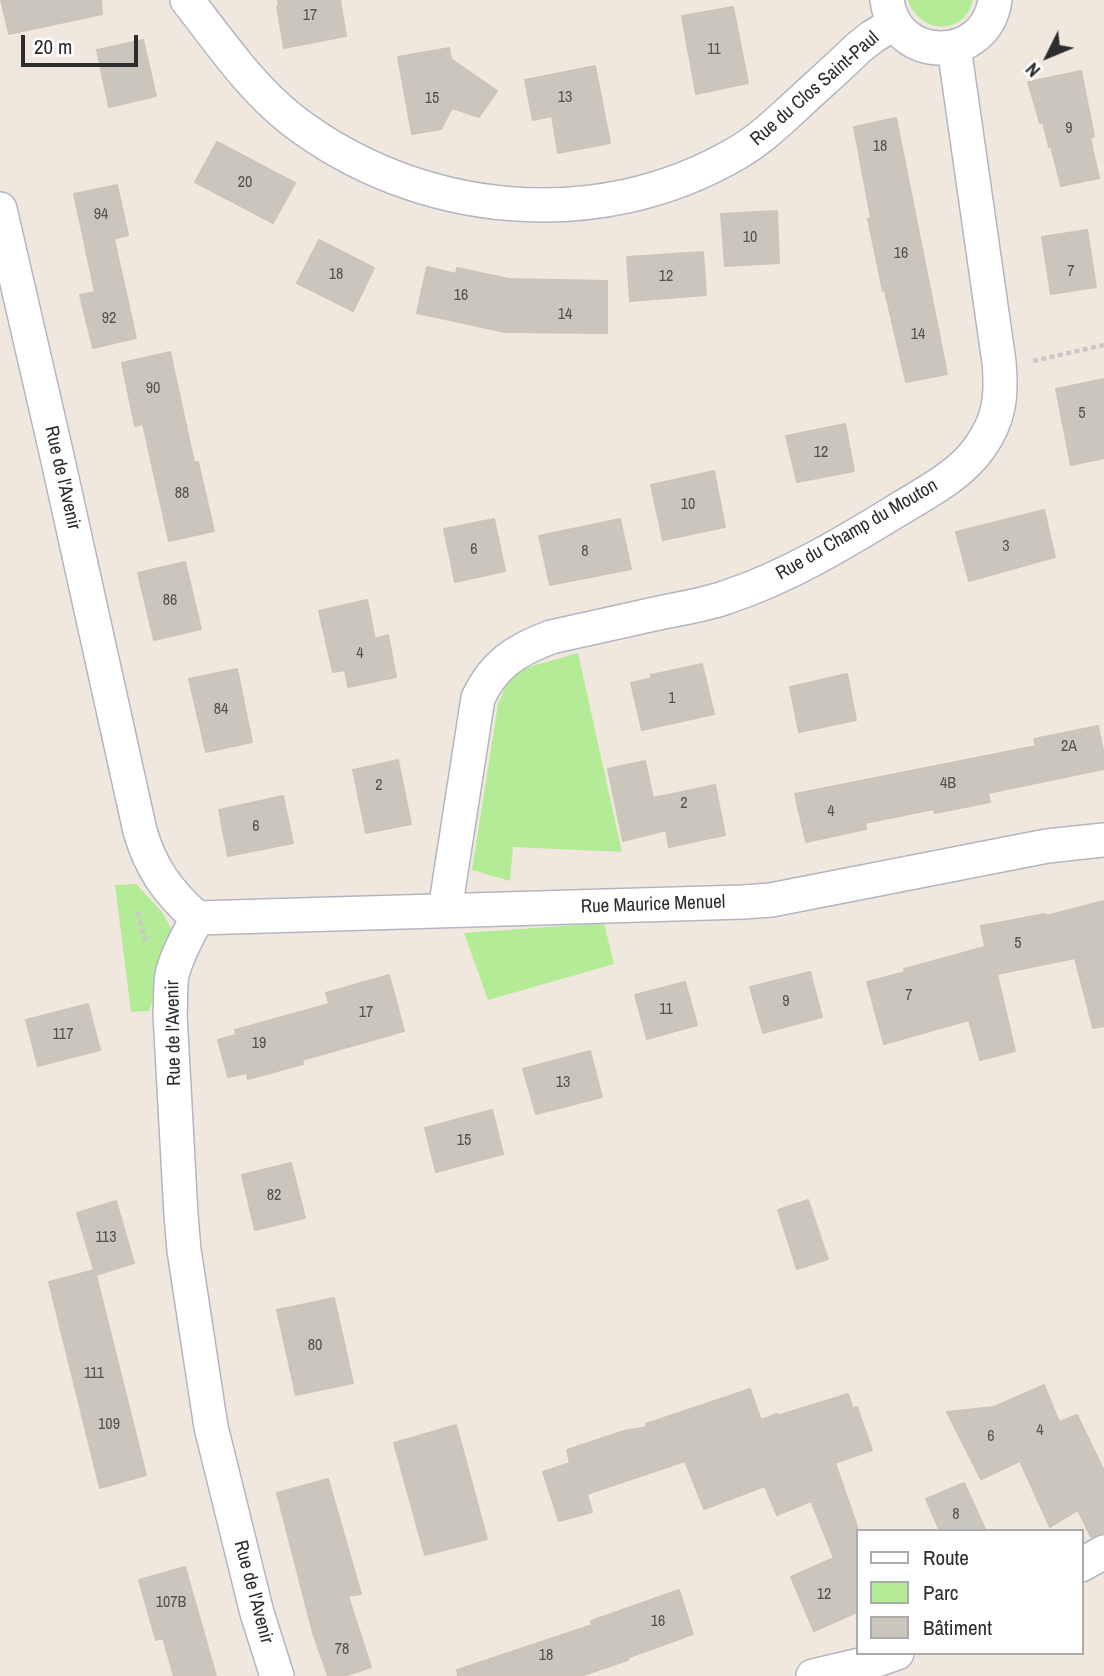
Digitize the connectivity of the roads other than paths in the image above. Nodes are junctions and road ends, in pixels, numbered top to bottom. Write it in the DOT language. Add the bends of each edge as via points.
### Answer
graph roads {
  1 [pos="187,0"];
  2 [pos="995,0"];
  3 [pos="891,11"];
  4 [pos="954,47"];
  5 [pos="0,209"];
  6 [pos="1104,839"];
  7 [pos="445,910"];
  8 [pos="197,918"];
  9 [pos="1104,1552"];
  10 [pos="1083,1564"];
  11 [pos="891,1655"];
  12 [pos="276,1676"];
  13 [pos="813,1676"];
  1 -- 3 [label="street, Rue du Clos Saint-Paul" via="250,80 317,138 372,169 428,190 519,205 604,200 666,186 737,154 872,37"];
  2 -- 4 [label="street" via="981,31"];
  3 -- 4 [label="street" via="906,35 920,44"];
  4 -- 7 [label="street, Rue du Champ du Mouton" via="1001,389 998,410 980,448 929,491 780,576 725,598 551,637 514,654 486,680 478,698"];
  5 -- 8 [label="street, Rue de l'Avenir" via="146,853 168,889"];
  6 -- 7 [label="street, Rue Maurice Menuel" via="1046,846 771,900"];
  7 -- 8 [label="street, Rue Maurice Menuel"];
  8 -- 12 [label="street, Rue de l'Avenir" via="172,976 170,1014 184,1250 211,1427"];
  9 -- 10 [label="street"];
  11 -- 13 [label="street"];
}
